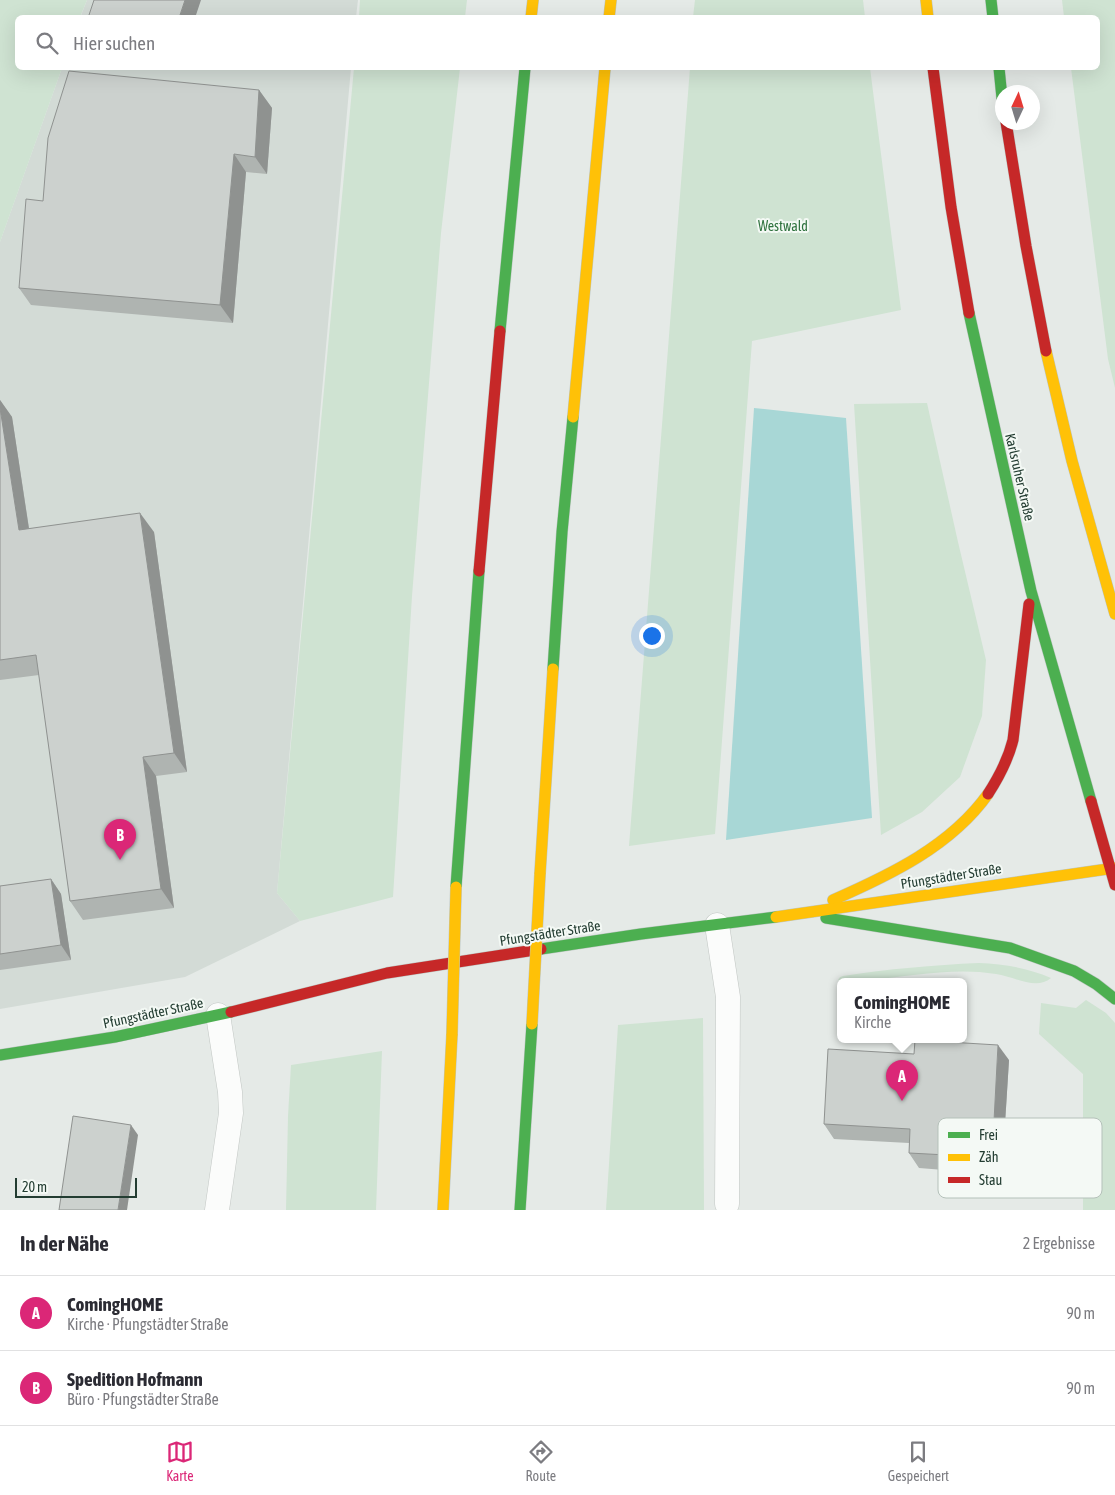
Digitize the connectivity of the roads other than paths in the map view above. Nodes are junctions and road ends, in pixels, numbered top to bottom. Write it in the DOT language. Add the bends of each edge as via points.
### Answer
graph roads {
  1 [pos="533,0"];
  2 [pos="611,0"];
  3 [pos="926,0"];
  4 [pos="991,0"];
  5 [pos="531,15"];
  6 [pos="610,15"];
  7 [pos="928,15"];
  8 [pos="993,15"];
  9 [pos="525,70"];
  10 [pos="604,70"];
  11 [pos="933,70"];
  12 [pos="999,70"];
  13 [pos="1001,85"];
  14 [pos="1007,130"];
  15 [pos="1031,591"];
  16 [pos="1115,614"];
  17 [pos="1112,868"];
  18 [pos="1115,885"];
  19 [pos="800,914"];
  20 [pos="717,925"];
  21 [pos="1115,999"];
  22 [pos="218,1014"];
  23 [pos="532,1024"];
  24 [pos="0,1055"];
  25 [pos="536,1132"];
  26 [pos="727,1204"];
  27 [pos="217,1210"];
  28 [pos="443,1210"];
  29 [pos="520,1210"];
  1 -- 5 [label="main road"];
  2 -- 6 [label="main road"];
  3 -- 7 [label="main road"];
  4 -- 8 [label="main road"];
  9 -- 28 [label="main road, bridge" via="486,478 456,887"];
  10 -- 23 [label="main road, bridge" via="562,532"];
  11 -- 15 [label="main road, Karlsruher Straße" via="972,334"];
  12 -- 13 [label="main road"];
  14 -- 16 [label="main road" via="1024,240 1050,368"];
  15 -- 17 [label="main road, Karlsruher Straße"];
  15 -- 19 [label="main road" via="1014,731 1010,753 996,784 961,824 911,862"];
  17 -- 18 [label="main road, Karlsruher Straße"];
  17 -- 19 [label="main road, Pfungstädter Straße"];
  19 -- 20 [label="main road, Pfungstädter Straße"];
  19 -- 21 [label="main road" via="1010,948 1074,972"];
  20 -- 22 [label="main road, Pfungstädter Straße" via="387,973"];
  20 -- 26 [label="lane" via="728,997"];
  22 -- 24 [label="main road, Pfungstädter Straße" via="115,1037"];
  22 -- 27 [label="lane" via="231,1113"];
  23 -- 25 [label="main road"];
  23 -- 29 [label="main road"];
}
